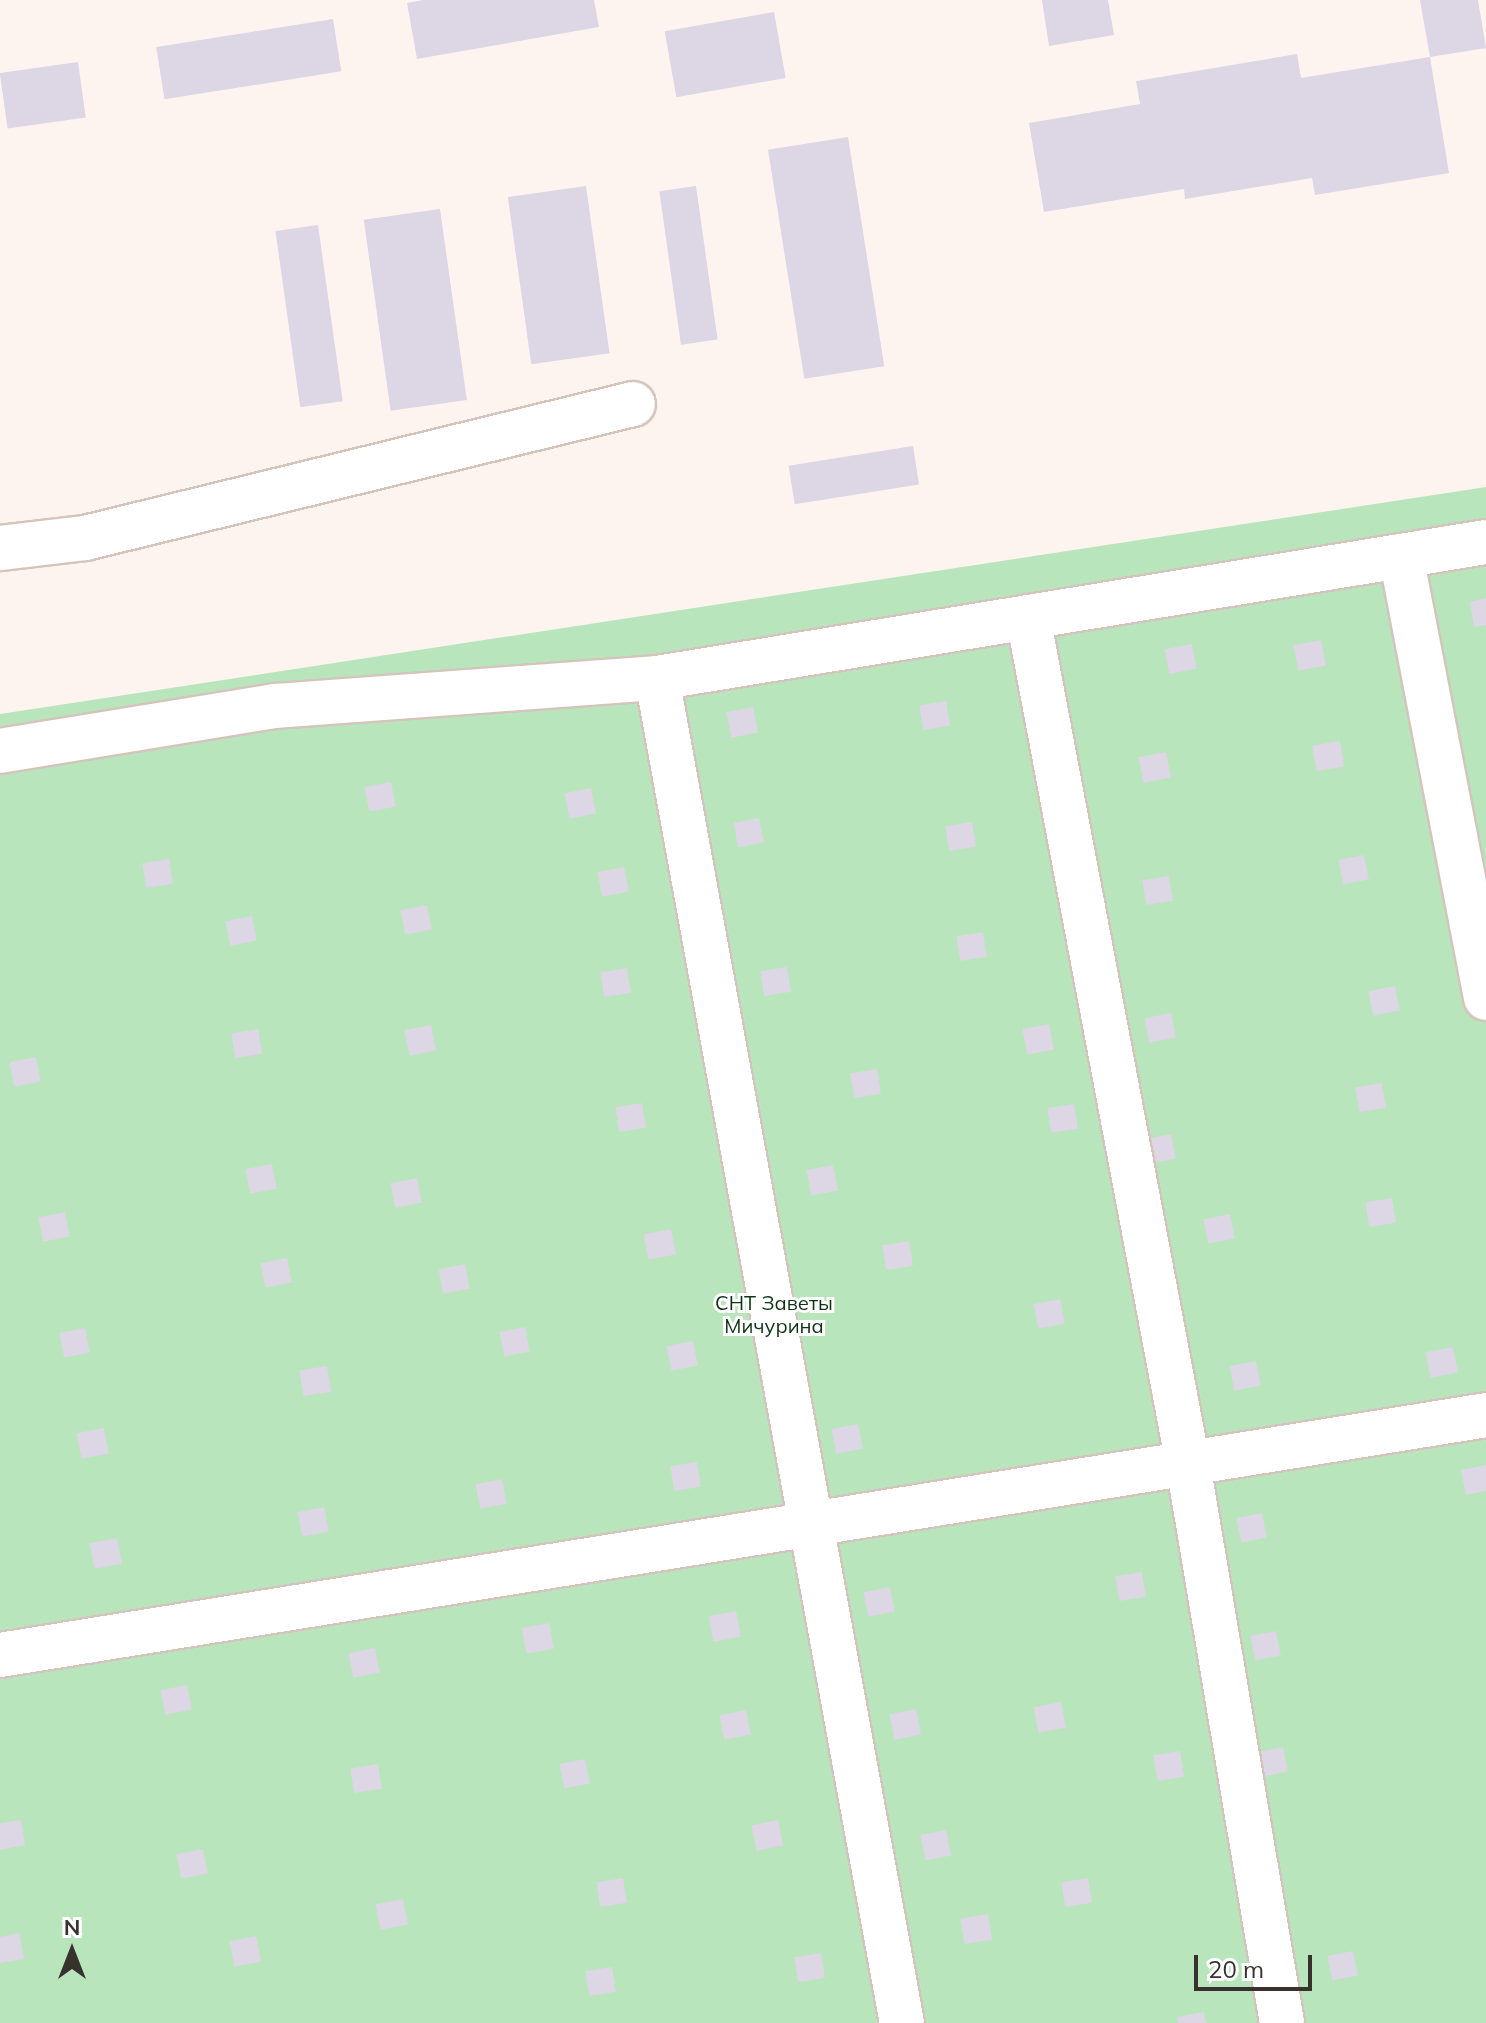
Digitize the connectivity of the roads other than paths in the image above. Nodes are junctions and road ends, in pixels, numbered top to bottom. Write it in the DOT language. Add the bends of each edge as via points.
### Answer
graph roads {
  1 [pos="633,404"];
  2 [pos="1486,542"];
  3 [pos="0,548"];
  4 [pos="1401,556"];
  5 [pos="1028,617"];
  6 [pos="657,678"];
  7 [pos="0,751"];
  8 [pos="1486,998"];
  9 [pos="1486,1415"];
  10 [pos="1188,1464"];
  11 [pos="811,1526"];
  12 [pos="0,1655"];
  13 [pos="902,2023"];
  14 [pos="1282,2023"];
  1 -- 3 [label="street" via="85,538"];
  2 -- 4 [label="street"];
  4 -- 5 [label="street"];
  4 -- 8 [label="street"];
  5 -- 6 [label="street"];
  5 -- 10 [label="street"];
  6 -- 7 [label="street" via="275,706"];
  6 -- 11 [label="street"];
  9 -- 10 [label="street"];
  10 -- 11 [label="street"];
  10 -- 14 [label="street"];
  11 -- 12 [label="street"];
  11 -- 13 [label="street"];
}
